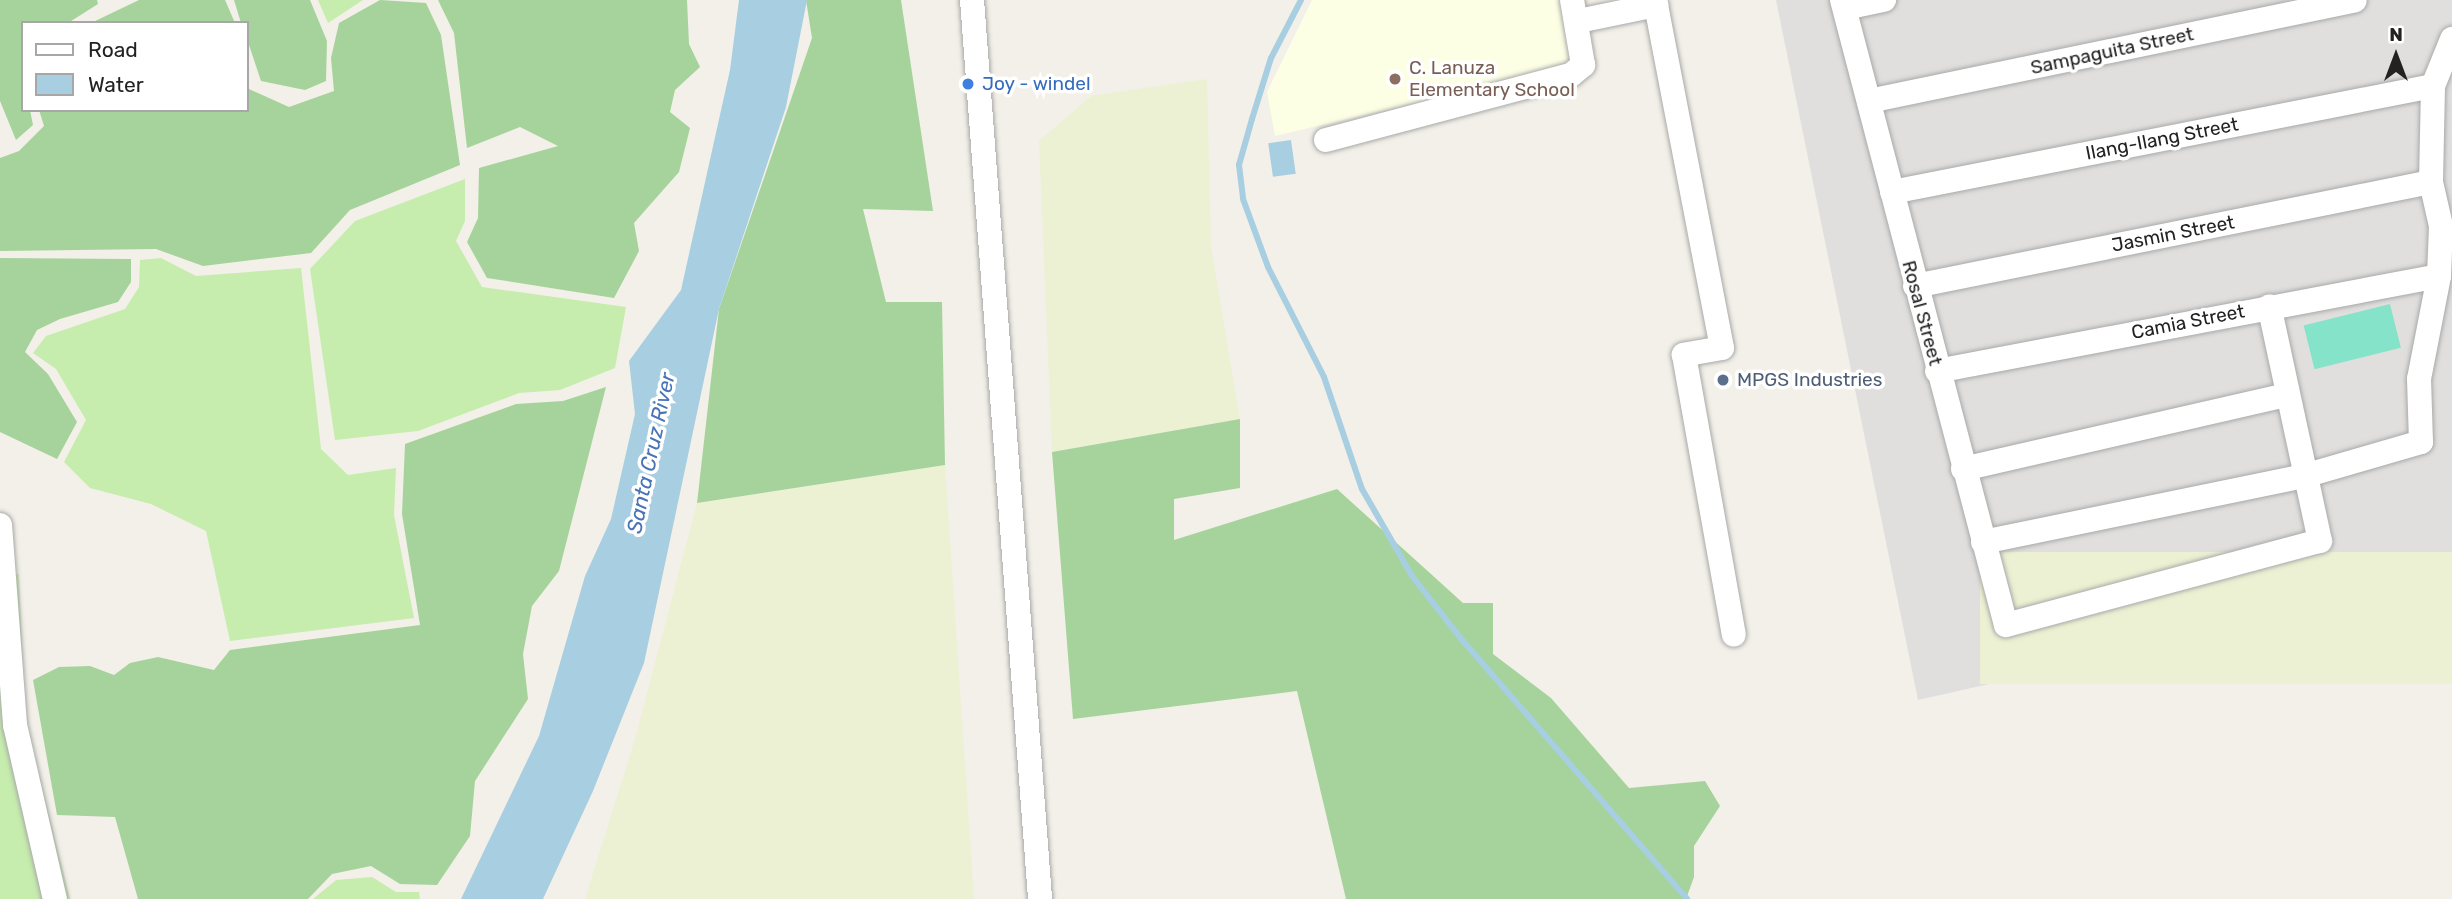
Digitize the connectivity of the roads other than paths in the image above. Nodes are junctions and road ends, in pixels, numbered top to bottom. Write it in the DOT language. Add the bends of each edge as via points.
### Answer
graph roads {
  1 [pos="972,0"];
  2 [pos="1884,0"];
  3 [pos="2355,0"];
  4 [pos="1843,4"];
  5 [pos="1575,10"];
  6 [pos="2452,39"];
  7 [pos="2433,86"];
  8 [pos="1869,101"];
  9 [pos="1326,140"];
  10 [pos="2431,182"];
  11 [pos="1892,192"];
  12 [pos="2439,276"];
  13 [pos="1914,286"];
  14 [pos="2269,306"];
  15 [pos="1937,371"];
  16 [pos="2286,395"];
  17 [pos="1963,469"];
  18 [pos="2304,476"];
  19 [pos="0,525"];
  20 [pos="1983,542"];
  21 [pos="1734,635"];
  22 [pos="55,899"];
  23 [pos="1040,899"];
  1 -- 23 [label="street"];
  2 -- 4 [label="street"];
  3 -- 8 [label="street, Sampaguita Street"];
  4 -- 8 [label="street, Rosal Street"];
  5 -- 9 [label="street" via="1583,65 1571,75"];
  5 -- 21 [label="street" via="1656,5 1722,348 1684,355"];
  6 -- 7 [label="street"];
  7 -- 10 [label="street"];
  7 -- 11 [label="street, Ilang-Ilang Street"];
  8 -- 11 [label="street, Rosal Street"];
  10 -- 12 [label="street" via="2441,226"];
  10 -- 13 [label="street, Jasmin Street"];
  11 -- 13 [label="street, Rosal Street"];
  12 -- 14 [label="street, Camia Street"];
  12 -- 18 [label="street" via="2419,379 2421,442"];
  13 -- 15 [label="street, Rosal Street"];
  14 -- 15 [label="street, Camia Street"];
  14 -- 16 [label="street"];
  15 -- 17 [label="street, Rosal Street"];
  16 -- 17 [label="street"];
  16 -- 18 [label="street"];
  17 -- 20 [label="street, Rosal Street"];
  18 -- 20 [label="street"];
  18 -- 20 [label="street, Rosal Street" via="2320,541 2006,625"];
  19 -- 22 [label="street" via="15,724"];
}
